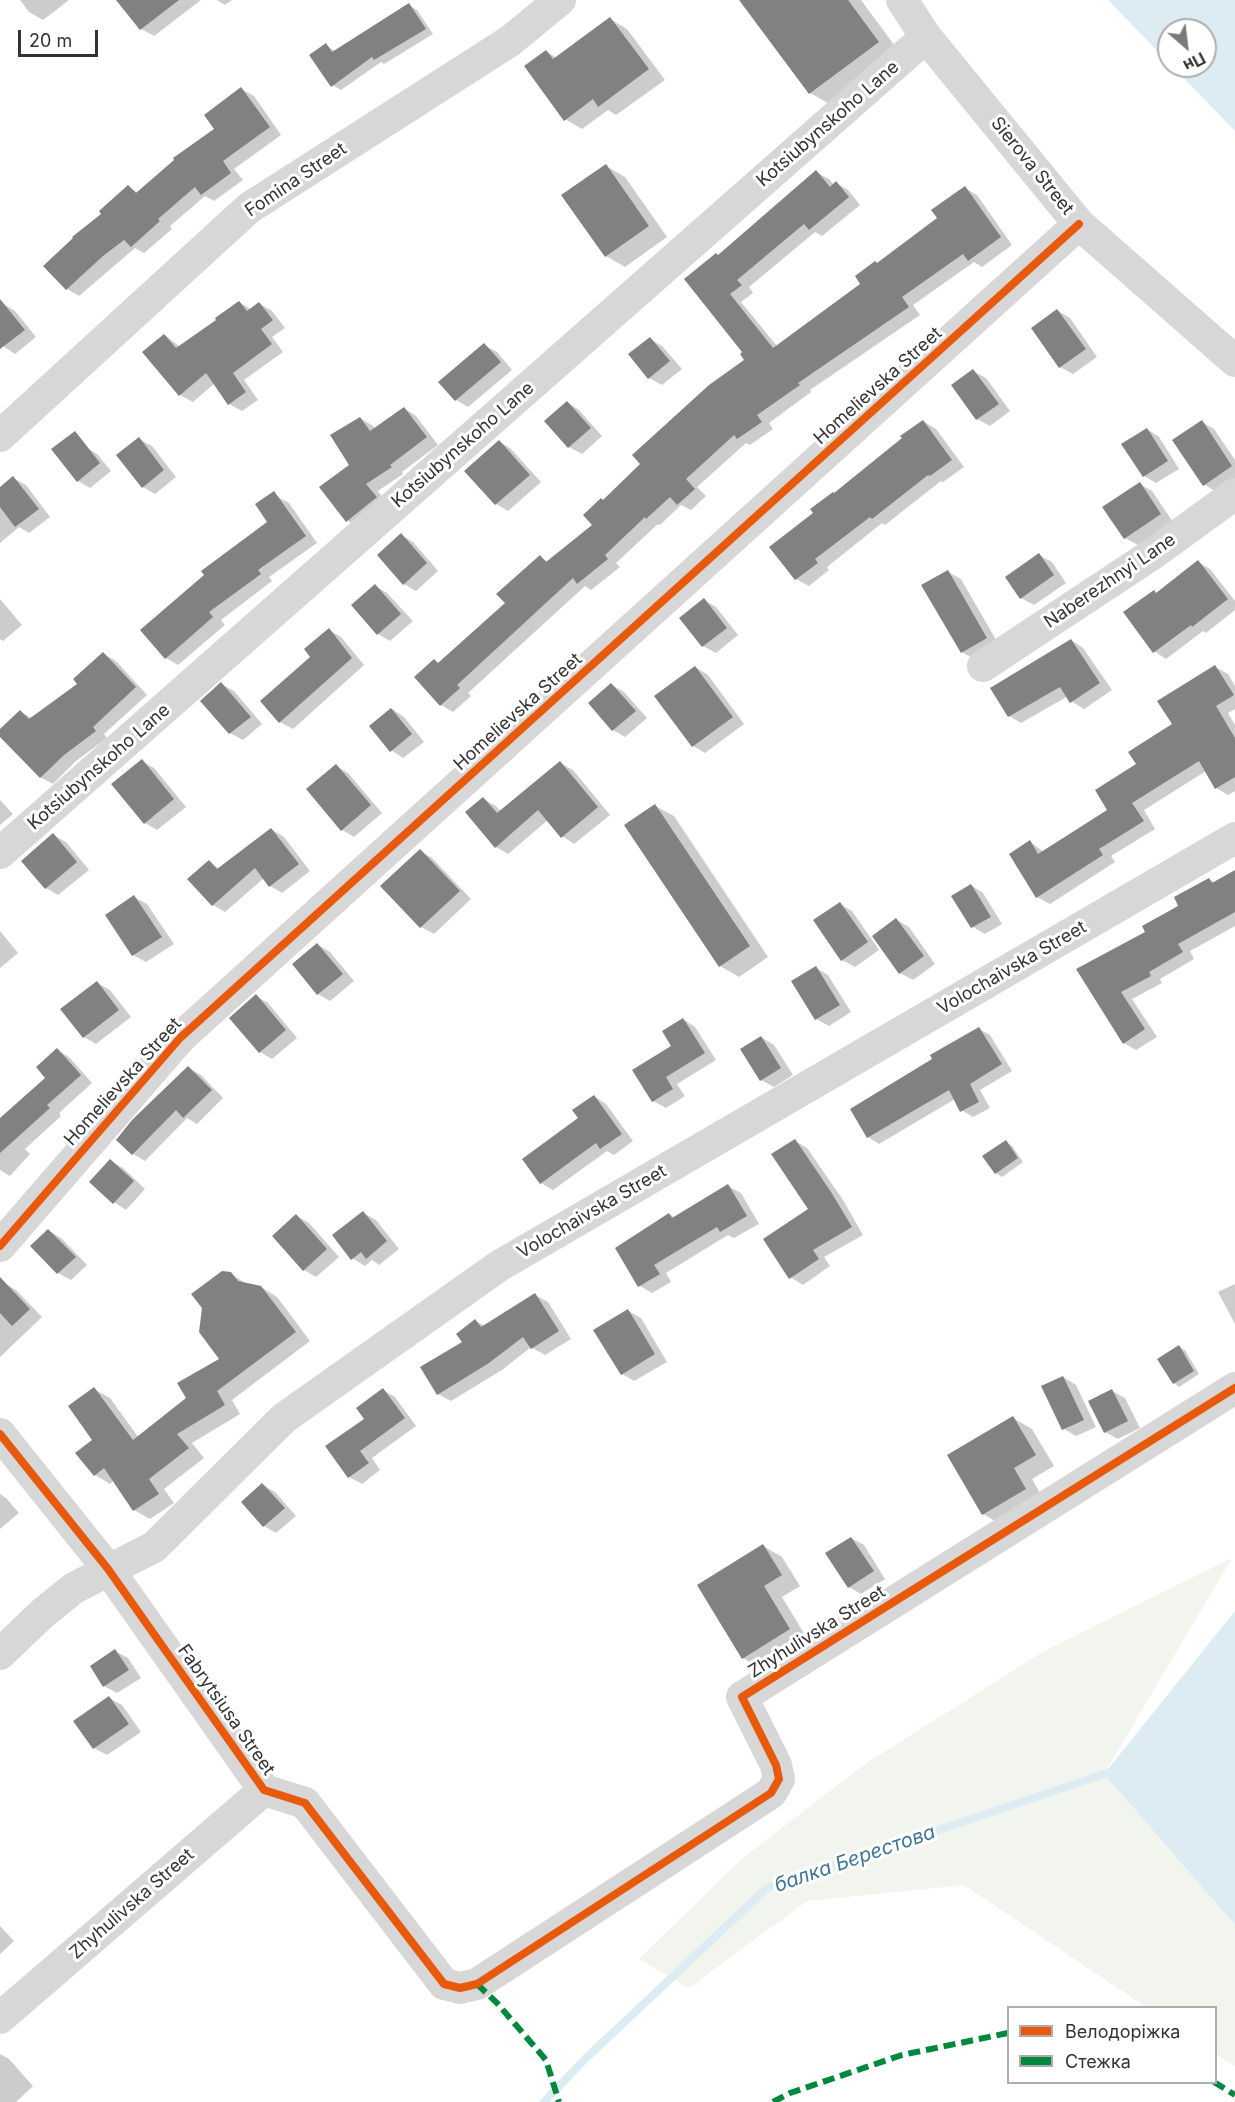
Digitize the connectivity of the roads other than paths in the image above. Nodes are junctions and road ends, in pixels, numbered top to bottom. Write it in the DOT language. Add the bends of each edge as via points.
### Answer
graph roads {
  1 [pos="560,0"];
  2 [pos="902,0"];
  3 [pos="926,37"];
  4 [pos="1079,224"];
  5 [pos="1235,362"];
  6 [pos="0,436"];
  7 [pos="1235,494"];
  8 [pos="984,666"];
  9 [pos="1235,838"];
  10 [pos="0,854"];
  11 [pos="0,1245"];
  12 [pos="1235,1388"];
  13 [pos="0,1434"];
  14 [pos="108,1569"];
  15 [pos="0,1654"];
  16 [pos="264,1790"];
  17 [pos="477,1984"];
  18 [pos="0,2018"];
  1 -- 6 [label="street, Fomina Street" via="510,41 249,208"];
  2 -- 3 [label="street, Sierova Street"];
  3 -- 4 [label="street, Sierova Street"];
  3 -- 10 [label="street, Kotsiubynskoho Lane"];
  4 -- 5 [label="street, Sierova Street"];
  4 -- 11 [label="street, Homelievska Street" via="180,1038"];
  7 -- 8 [label="street, Naberezhnyi Lane"];
  9 -- 14 [label="street, Volochaivska Street" via="499,1266 284,1418 154,1547"];
  12 -- 17 [label="street, Zhyhulivska Street" via="742,1697 776,1765 779,1779 771,1793"];
  13 -- 14 [label="street, Fabrytsiusa Street"];
  14 -- 15 [label="street, Volochaivska Street" via="74,1588"];
  14 -- 16 [label="street, Fabrytsiusa Street"];
  16 -- 17 [label="street, Fabrytsiusa Street" via="304,1803 444,1984 460,1988"];
  16 -- 18 [label="street, Zhyhulivska Street"];
}
